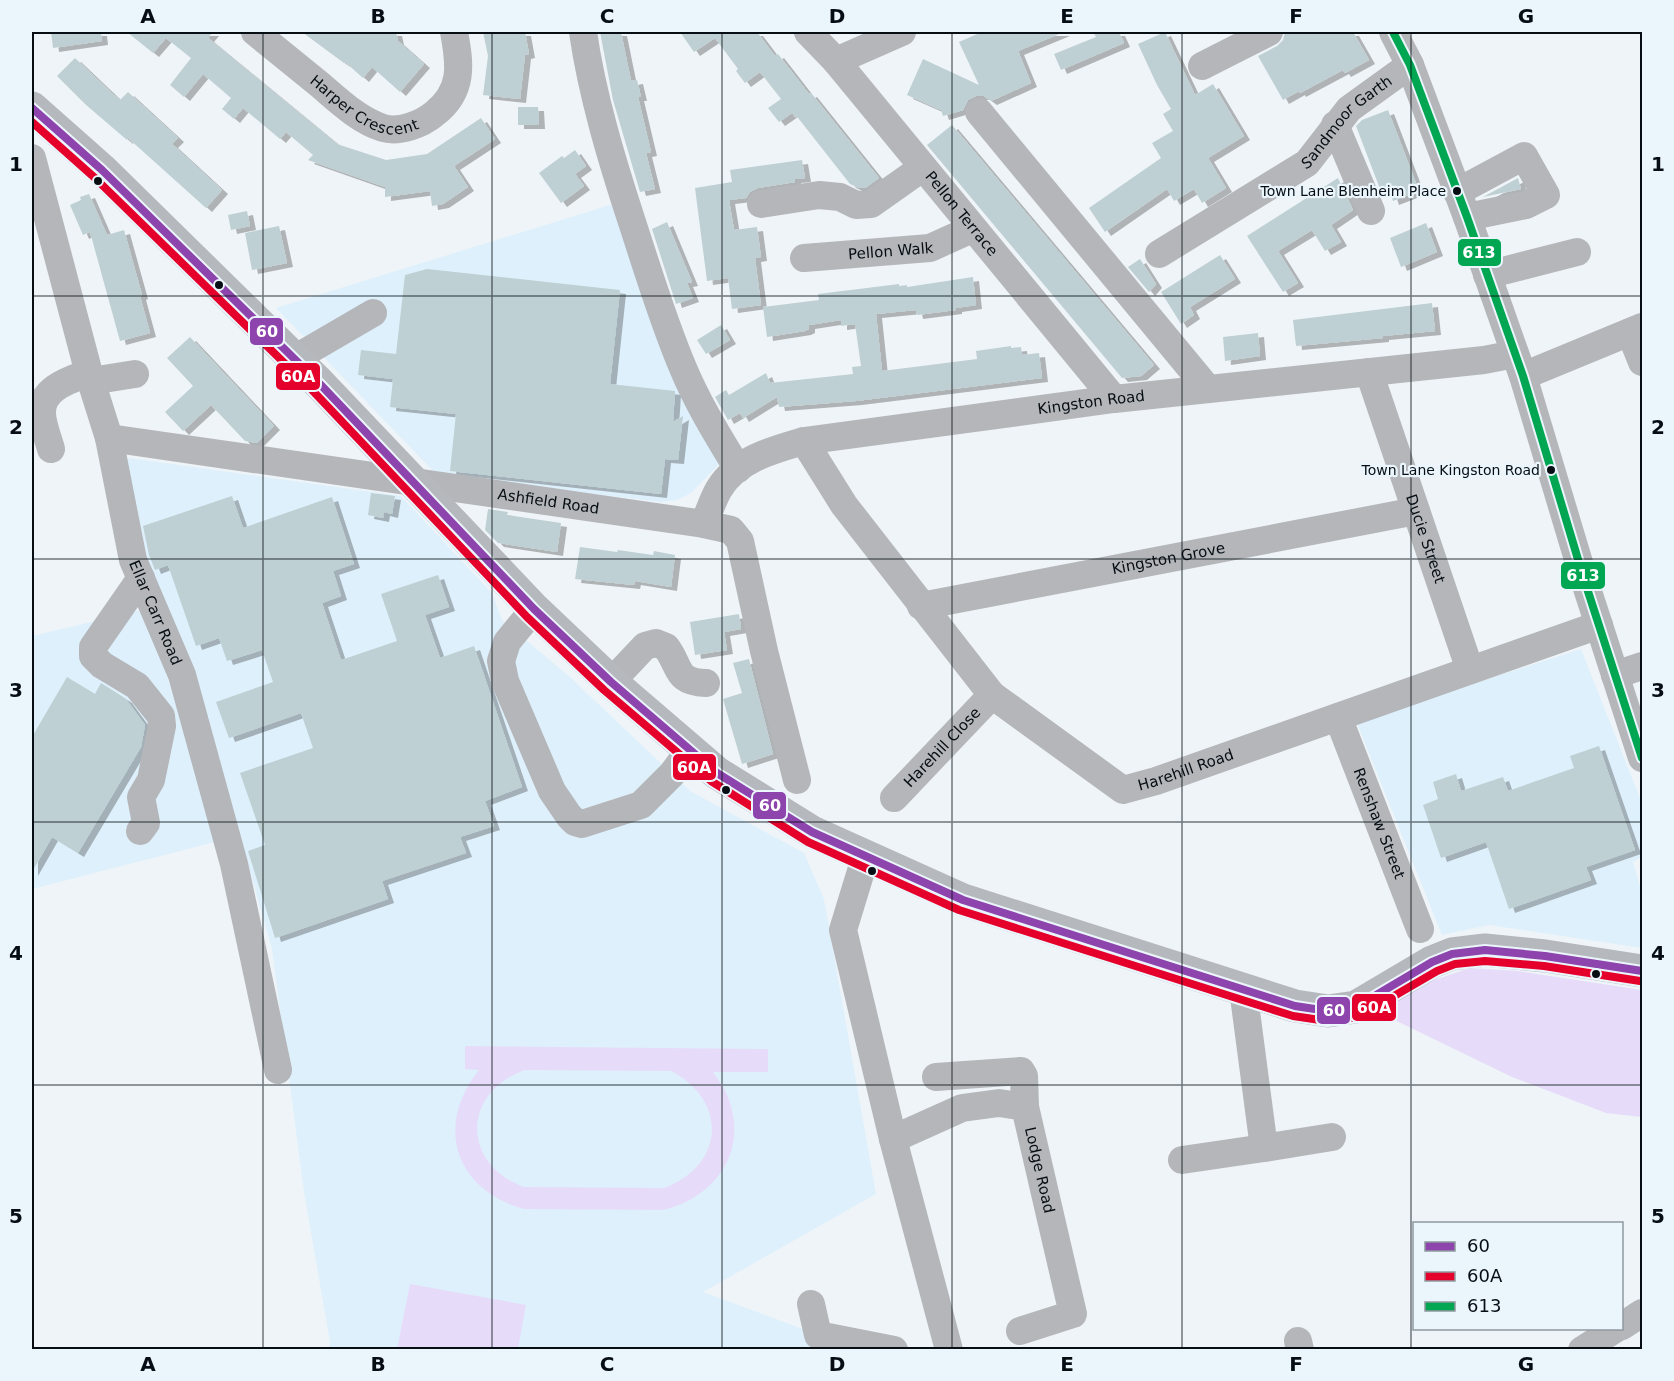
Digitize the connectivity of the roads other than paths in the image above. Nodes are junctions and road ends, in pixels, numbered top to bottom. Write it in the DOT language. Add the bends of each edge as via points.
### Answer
graph roads {
  1 [pos="255,32"];
  2 [pos="453,32"];
  3 [pos="583,32"];
  4 [pos="808,32"];
  5 [pos="902,32"];
  6 [pos="1269,32"];
  7 [pos="1393,32"];
  8 [pos="836,61"];
  9 [pos="1410,65"];
  10 [pos="1202,66"];
  11 [pos="979,112"];
  12 [pos="33,115"];
  13 [pos="1335,124"];
  14 [pos="32,158"];
  15 [pos="922,168"];
  16 [pos="761,204"];
  17 [pos="1371,211"];
  18 [pos="972,230"];
  19 [pos="1577,252"];
  20 [pos="1159,254"];
  21 [pos="804,258"];
  22 [pos="1487,275"];
  23 [pos="373,313"];
  24 [pos="1636,330"];
  25 [pos="294,358"];
  26 [pos="1642,362"];
  27 [pos="1519,365"];
  28 [pos="1369,372"];
  29 [pos="135,374"];
  30 [pos="90,377"];
  31 [pos="1208,389"];
  32 [pos="1114,399"];
  33 [pos="109,438"];
  34 [pos="804,441"];
  35 [pos="51,449"];
  36 [pos="738,469"];
  37 [pos="416,482"];
  38 [pos="1416,511"];
  39 [pos="704,524"];
  40 [pos="141,578"];
  41 [pos="921,606"];
  42 [pos="534,609"];
  43 [pos="1599,625"];
  44 [pos="1642,666"];
  45 [pos="1470,670"];
  46 [pos="1615,675"];
  47 [pos="611,682"];
  48 [pos="706,683"];
  49 [pos="992,695"];
  50 [pos="1338,717"];
  51 [pos="690,750"];
  52 [pos="1642,758"];
  53 [pos="797,780"];
  54 [pos="894,798"];
  55 [pos="140,831"];
  56 [pos="865,858"];
  57 [pos="1420,929"];
  58 [pos="1642,971"];
  59 [pos="1243,989"];
  60 [pos="278,1070"];
  61 [pos="936,1077"];
  62 [pos="1025,1107"];
  63 [pos="1332,1137"];
  64 [pos="893,1139"];
  65 [pos="1264,1148"];
  66 [pos="1182,1160"];
  67 [pos="811,1304"];
  68 [pos="1642,1313"];
  69 [pos="1623,1325"];
  70 [pos="1615,1330"];
  71 [pos="1020,1331"];
  72 [pos="894,1350"];
  73 [pos="949,1350"];
  74 [pos="1582,1350"];
  1 -- 2 [label="street, Harper Crescent" via="353,112 384,129 404,128 427,120 443,108 456,87 459,62"];
  3 -- 36 [label="street" via="617,174 662,310 699,404"];
  4 -- 8 [label="street, Pellon Terrace"];
  5 -- 8 [label="street"];
  6 -- 10 [label="street"];
  7 -- 9 [label="street"];
  8 -- 15 [label="street, Pellon Terrace"];
  9 -- 13 [label="street, Sandmoor Garth" via="1349,109"];
  9 -- 22 [label="street"];
  11 -- 31 [label="street"];
  12 -- 25 [label="main road" via="102,170"];
  13 -- 17 [label="street"];
  13 -- 20 [label="street, Sandmoor Garth" via="1307,163"];
  14 -- 30 [label="street, Ellar Carr Road"];
  15 -- 16 [label="street" via="871,204 819,195"];
  15 -- 18 [label="street, Pellon Terrace"];
  18 -- 21 [label="street, Pellon Walk" via="930,248"];
  18 -- 32 [label="street, Pellon Terrace"];
  19 -- 22 [label="street"];
  22 -- 27 [label="street"];
  23 -- 25 [label="street"];
  24 -- 26 [label="street"];
  24 -- 27 [label="street, Kingston Road"];
  25 -- 37 [label="main road"];
  27 -- 28 [label="street, Kingston Road" via="1484,360"];
  27 -- 43 [label="street"];
  28 -- 31 [label="street, Kingston Road"];
  28 -- 38 [label="street, Ducie Street"];
  29 -- 30 [label="street"];
  30 -- 33 [label="street, Ellar Carr Road"];
  30 -- 35 [label="street" via="52,389 44,401 42,412"];
  31 -- 32 [label="street, Kingston Road"];
  32 -- 34 [label="street, Kingston Road"];
  33 -- 37 [label="street, Ashfield Road"];
  33 -- 40 [label="street, Ellar Carr Road" via="133,560"];
  34 -- 36 [label="street, Kingston Road" via="775,449"];
  34 -- 41 [label="street, Harehill Road" via="844,505"];
  36 -- 39 [label="street, Kingston Road" via="719,488"];
  37 -- 39 [label="street, Ashfield Road"];
  37 -- 42 [label="main road"];
  38 -- 41 [label="street, Kingston Grove"];
  38 -- 45 [label="street, Ducie Street"];
  39 -- 53 [label="street, Ashfield Road" via="731,530 740,541"];
  40 -- 55 [label="street" via="93,647 93,656 136,686 161,716 150,780 141,797 146,823"];
  40 -- 60 [label="street, Ellar Carr Road" via="182,675 234,864"];
  41 -- 49 [label="street, Harehill Road"];
  42 -- 47 [label="main road"];
  42 -- 51 [label="street" via="507,642 501,661 505,681 552,791 568,816 582,824 641,805"];
  43 -- 45 [label="street, Harehill Road"];
  43 -- 46 [label="street"];
  44 -- 46 [label="street"];
  45 -- 50 [label="street, Harehill Road"];
  46 -- 52 [label="street"];
  47 -- 48 [label="street" via="645,646 656,643 670,651 681,674"];
  47 -- 51 [label="main road"];
  49 -- 50 [label="street, Harehill Road" via="1123,790"];
  49 -- 54 [label="street, Harehill Close"];
  50 -- 57 [label="street, Renshaw Street"];
  51 -- 56 [label="main road" via="717,773 792,821"];
  56 -- 59 [label="main road" via="963,900"];
  56 -- 64 [label="street" via="843,930"];
  58 -- 59 [label="main road" via="1485,950 1452,954 1432,962 1356,1007 1328,1011 1295,1006"];
  59 -- 65 [label="street"];
  61 -- 62 [label="street" via="1021,1071"];
  62 -- 64 [label="street, Lodge Road" via="999,1103 963,1108"];
  62 -- 71 [label="street, Lodge Road" via="1073,1314"];
  63 -- 65 [label="street"];
  64 -- 73 [label="street"];
  65 -- 66 [label="street"];
  67 -- 72 [label="street" via="818,1335"];
  68 -- 69 [label="street"];
  70 -- 74 [label="street"];
}
